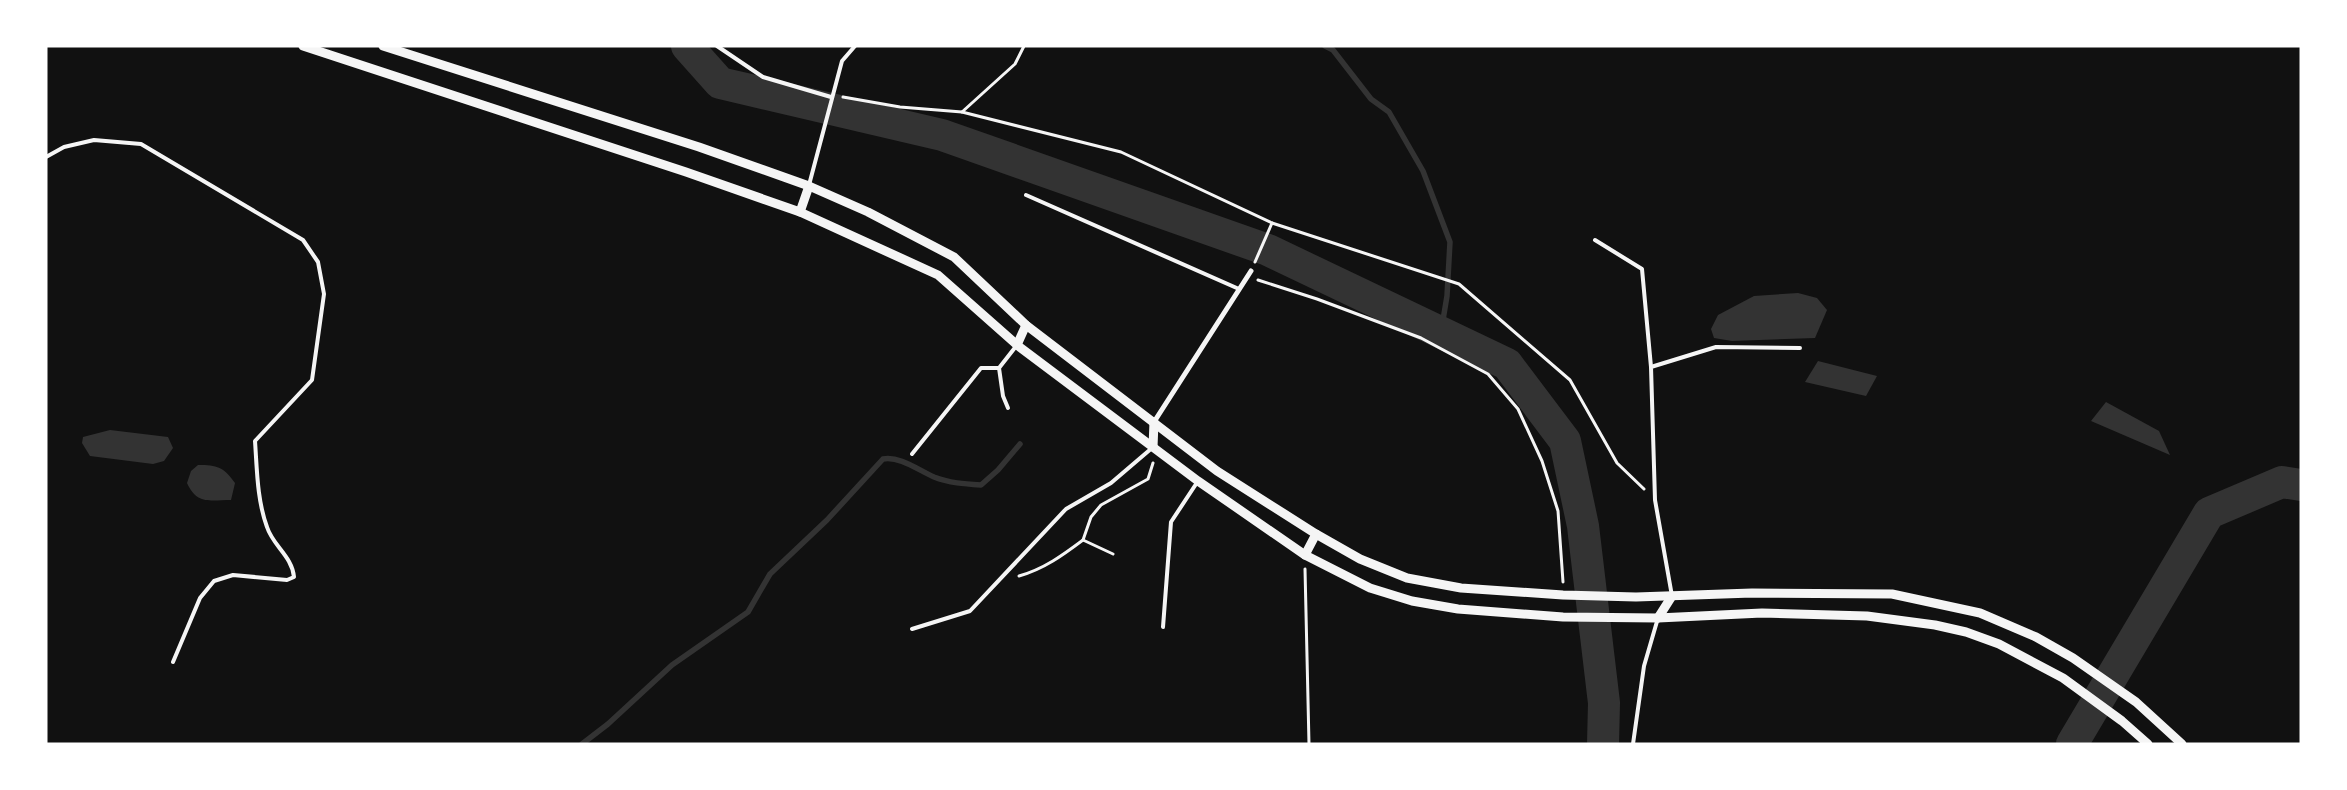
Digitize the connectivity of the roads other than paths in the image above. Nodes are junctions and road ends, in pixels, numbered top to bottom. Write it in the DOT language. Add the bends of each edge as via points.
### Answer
graph roads {
  1 [pos="303,46"];
  2 [pos="383,46"];
  3 [pos="717,46"];
  4 [pos="855,46"];
  5 [pos="831,98"];
  6 [pos="46,157"];
  7 [pos="809,186"];
  8 [pos="1026,194"];
  9 [pos="800,212"];
  10 [pos="1595,240"];
  11 [pos="1251,271"];
  12 [pos="1239,289"];
  13 [pos="1026,325"];
  14 [pos="1017,345"];
  15 [pos="1800,348"];
  16 [pos="1651,367"];
  17 [pos="999,368"];
  18 [pos="1008,408"];
  19 [pos="1154,422"];
  20 [pos="1153,448"];
  21 [pos="912,454"];
  22 [pos="1198,481"];
  23 [pos="1316,534"];
  24 [pos="1305,556"];
  25 [pos="1672,596"];
  26 [pos="1658,618"];
  27 [pos="1163,627"];
  28 [pos="912,629"];
  29 [pos="173,662"];
  30 [pos="1633,744"];
  31 [pos="2148,744"];
  32 [pos="2182,744"];
  1 -- 9 [label="street"];
  2 -- 7 [label="street" via="699,146"];
  3 -- 5 [label="lane" via="764,77"];
  4 -- 5 [label="lane" via="842,60"];
  5 -- 7 [label="lane"];
  6 -- 29 [label="lane" via="64,147 94,140 141,144 303,240 318,262 324,294 312,380 255,441 267,528 293,566 294,578 233,575 214,581 200,598"];
  7 -- 9 [label="street"];
  7 -- 13 [label="street" via="868,212 954,257"];
  8 -- 12 [label="lane"];
  9 -- 14 [label="street" via="938,275"];
  10 -- 16 [label="lane" via="1642,269"];
  11 -- 12 [label="street"];
  12 -- 19 [label="street"];
  13 -- 14 [label="street"];
  13 -- 19 [label="street"];
  14 -- 17 [label="lane"];
  14 -- 20 [label="street"];
  15 -- 16 [label="lane" via="1716,347"];
  16 -- 25 [label="lane" via="1655,500"];
  17 -- 18 [label="lane"];
  17 -- 21 [label="lane" via="981,368"];
  19 -- 20 [label="street"];
  19 -- 23 [label="street" via="1217,470"];
  20 -- 22 [label="street"];
  20 -- 28 [label="lane" via="1111,483 1066,509 970,611"];
  22 -- 24 [label="street"];
  22 -- 27 [label="lane" via="1171,522"];
  23 -- 24 [label="street"];
  23 -- 25 [label="street" via="1360,559 1407,578 1461,588 1567,595"];
  24 -- 26 [label="street" via="1370,588 1458,610 1563,617"];
  25 -- 26 [label="street"];
  25 -- 32 [label="street" via="1836,592 1892,594 1980,613 2036,637 2073,658 2136,702"];
  26 -- 30 [label="lane" via="1644,666"];
  26 -- 31 [label="street" via="1762,613 1867,616 1935,624 1999,644 2063,678"];
}
